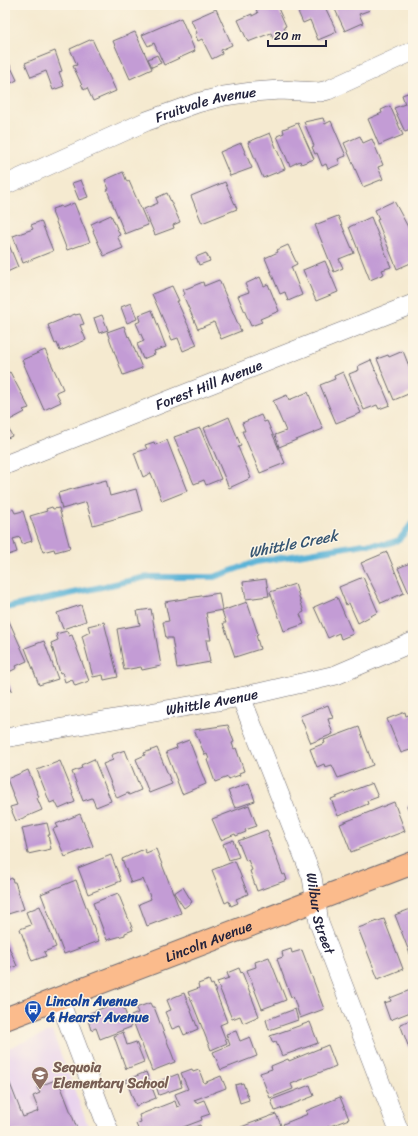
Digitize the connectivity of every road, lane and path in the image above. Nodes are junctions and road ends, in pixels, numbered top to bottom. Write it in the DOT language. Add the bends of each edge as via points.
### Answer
graph roads {
  1 [pos="413,51"];
  2 [pos="5,185"];
  3 [pos="413,304"];
  4 [pos="5,465"];
  5 [pos="413,642"];
  6 [pos="241,697"];
  7 [pos="5,738"];
  8 [pos="413,863"];
  9 [pos="316,900"];
  10 [pos="58,999"];
  11 [pos="5,1020"];
  12 [pos="109,1131"];
  13 [pos="398,1131"];
  1 -- 2 [label="street, Fruitvale Avenue" via="320,92 252,92 190,105 147,121"];
  3 -- 4 [label="street, Forest Hill Avenue"];
  5 -- 6 [label="street, Whittle Avenue" via="336,675"];
  6 -- 7 [label="street, Whittle Avenue"];
  6 -- 9 [label="street, Wilbur Street" via="312,877"];
  8 -- 9 [label="main road, Lincoln Avenue"];
  9 -- 10 [label="main road, Lincoln Avenue"];
  9 -- 13 [label="street, Wilbur Street" via="319,923"];
  10 -- 11 [label="main road, Lincoln Avenue"];
  10 -- 12 [label="street"];
}
